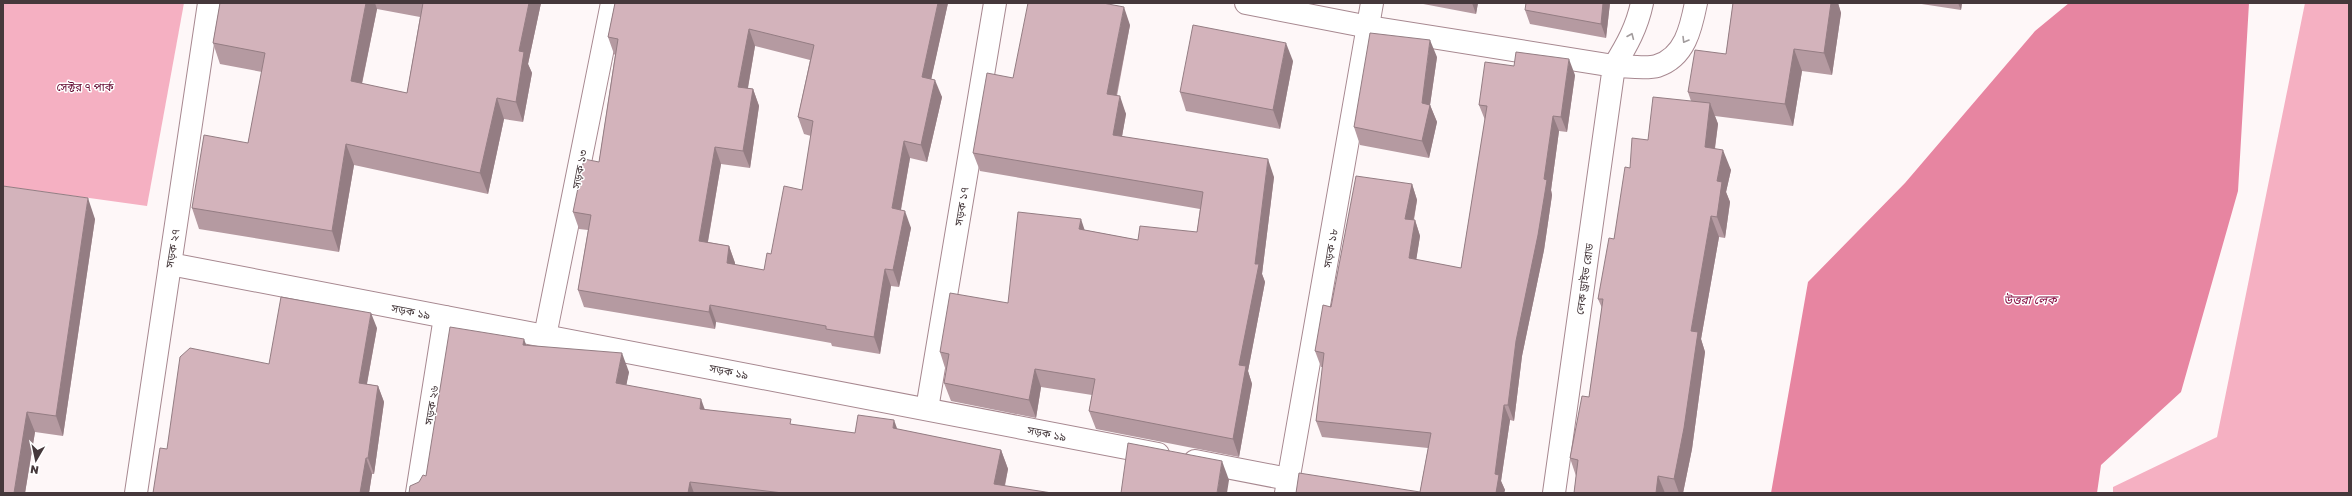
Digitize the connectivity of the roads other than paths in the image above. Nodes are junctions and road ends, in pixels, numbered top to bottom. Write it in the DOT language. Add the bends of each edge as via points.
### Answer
graph roads {
  1 [pos="209,3"];
  2 [pos="612,3"];
  3 [pos="995,3"];
  4 [pos="1246,3"];
  5 [pos="1372,3"];
  6 [pos="1642,3"];
  7 [pos="1696,3"];
  8 [pos="1369,27"];
  9 [pos="1614,66"];
  10 [pos="170,264"];
  11 [pos="445,317"];
  12 [pos="545,336"];
  13 [pos="927,409"];
  14 [pos="1287,486"];
  15 [pos="136,493"];
  16 [pos="417,493"];
  17 [pos="1554,493"];
  1 -- 10 [label="street, সড়ক ২৭"];
  2 -- 12 [label="street, সড়ক ১৩"];
  3 -- 13 [label="street, সড়ক ১৭"];
  4 -- 8 [label="street"];
  5 -- 8 [label="street, সড়ক ১৮"];
  9 -- 6 [label="street, লেক ড্রাইভ রোড, one-way" via="1629,42"];
  7 -- 9 [label="street, one-way" via="1690,32 1676,55 1657,66"];
  8 -- 9 [label="street"];
  8 -- 14 [label="street, সড়ক ১৮"];
  9 -- 17 [label="street, লেক ড্রাইভ রোড"];
  10 -- 11 [label="street, সড়ক ১৯"];
  10 -- 15 [label="street, সড়ক ২৭"];
  11 -- 12 [label="street, সড়ক ১৯"];
  11 -- 16 [label="street, সড়ক ২৬"];
  12 -- 13 [label="street, সড়ক ১৯"];
  13 -- 14 [label="street, সড়ক ১৯"];
}
